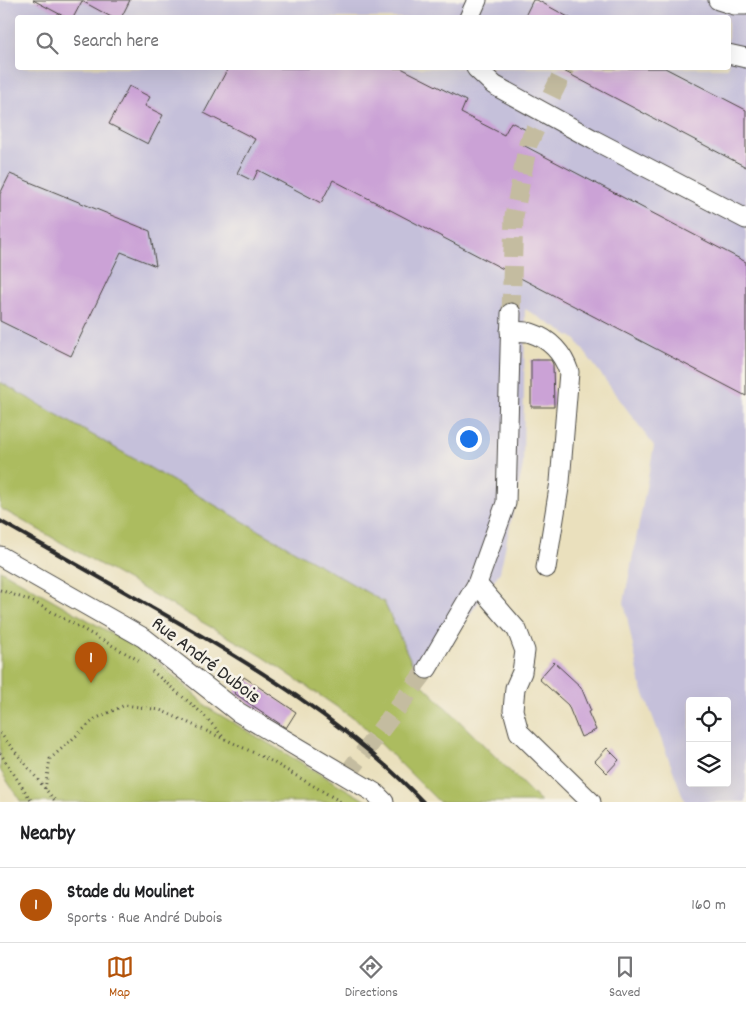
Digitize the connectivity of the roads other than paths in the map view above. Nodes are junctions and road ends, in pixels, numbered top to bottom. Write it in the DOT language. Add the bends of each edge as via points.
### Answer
graph roads {
  1 [pos="477,0"];
  2 [pos="718,0"];
  3 [pos="746,5"];
  4 [pos="470,15"];
  5 [pos="731,55"];
  6 [pos="746,58"];
  7 [pos="478,70"];
  8 [pos="746,219"];
  9 [pos="0,556"];
  10 [pos="546,568"];
  11 [pos="477,584"];
  12 [pos="427,669"];
  13 [pos="384,802"];
  14 [pos="591,802"];
  1 -- 4 [label="street"];
  2 -- 3 [label="street"];
  5 -- 6 [label="street"];
  7 -- 8 [label="street" via="494,85"];
  9 -- 13 [label="street, Rue André Dubois" via="144,638 238,712 375,793"];
  10 -- 11 [label="street" via="560,482 569,372 555,346 510,322 506,503"];
  11 -- 12 [label="street"];
  11 -- 14 [label="street" via="517,630 525,651 513,710 519,732"];
}
